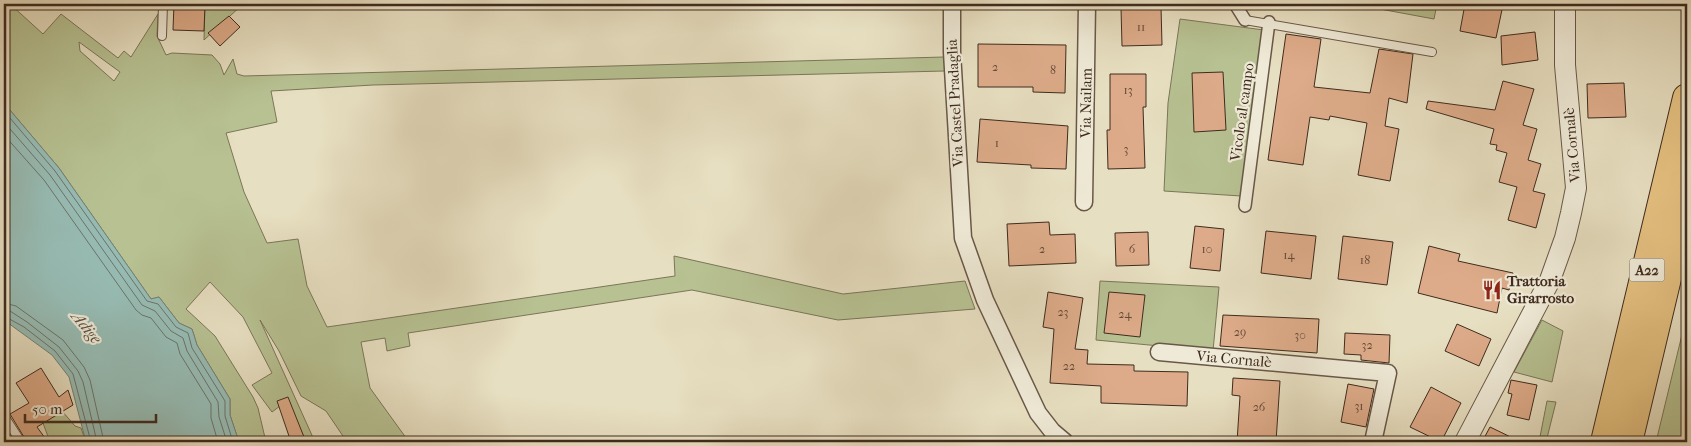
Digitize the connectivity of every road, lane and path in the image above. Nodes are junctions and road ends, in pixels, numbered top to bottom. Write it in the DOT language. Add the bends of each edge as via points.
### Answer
graph roads {
  1 [pos="163,4"];
  2 [pos="952,4"];
  3 [pos="1087,4"];
  4 [pos="1236,4"];
  5 [pos="1565,4"];
  6 [pos="1245,20"];
  7 [pos="1269,22"];
  8 [pos="162,36"];
  9 [pos="1432,52"];
  10 [pos="1687,98"];
  11 [pos="1687,194"];
  12 [pos="1084,202"];
  13 [pos="1245,206"];
  14 [pos="1159,352"];
  15 [pos="4,416"];
  16 [pos="21,442"];
  17 [pos="1065,442"];
  18 [pos="1372,442"];
  19 [pos="1465,442"];
  20 [pos="1606,442"];
  21 [pos="1628,442"];
  1 -- 8 [label="lane"];
  2 -- 17 [label="street, Via Castel Pradaglia" via="962,238 985,300 1038,413"];
  3 -- 12 [label="street, Via Nailam"];
  4 -- 6 [label="street"];
  5 -- 19 [label="street, Via Cornalè" via="1566,65 1576,188 1569,222 1550,280"];
  6 -- 7 [label="lane"];
  7 -- 9 [label="lane"];
  7 -- 13 [label="street, Vicolo al campo"];
  10 -- 20 [label="highway, A22"];
  11 -- 21 [label="highway, A22"];
  14 -- 18 [label="street, Via Cornalè" via="1388,373"];
  15 -- 16 [label="lane"];
}
